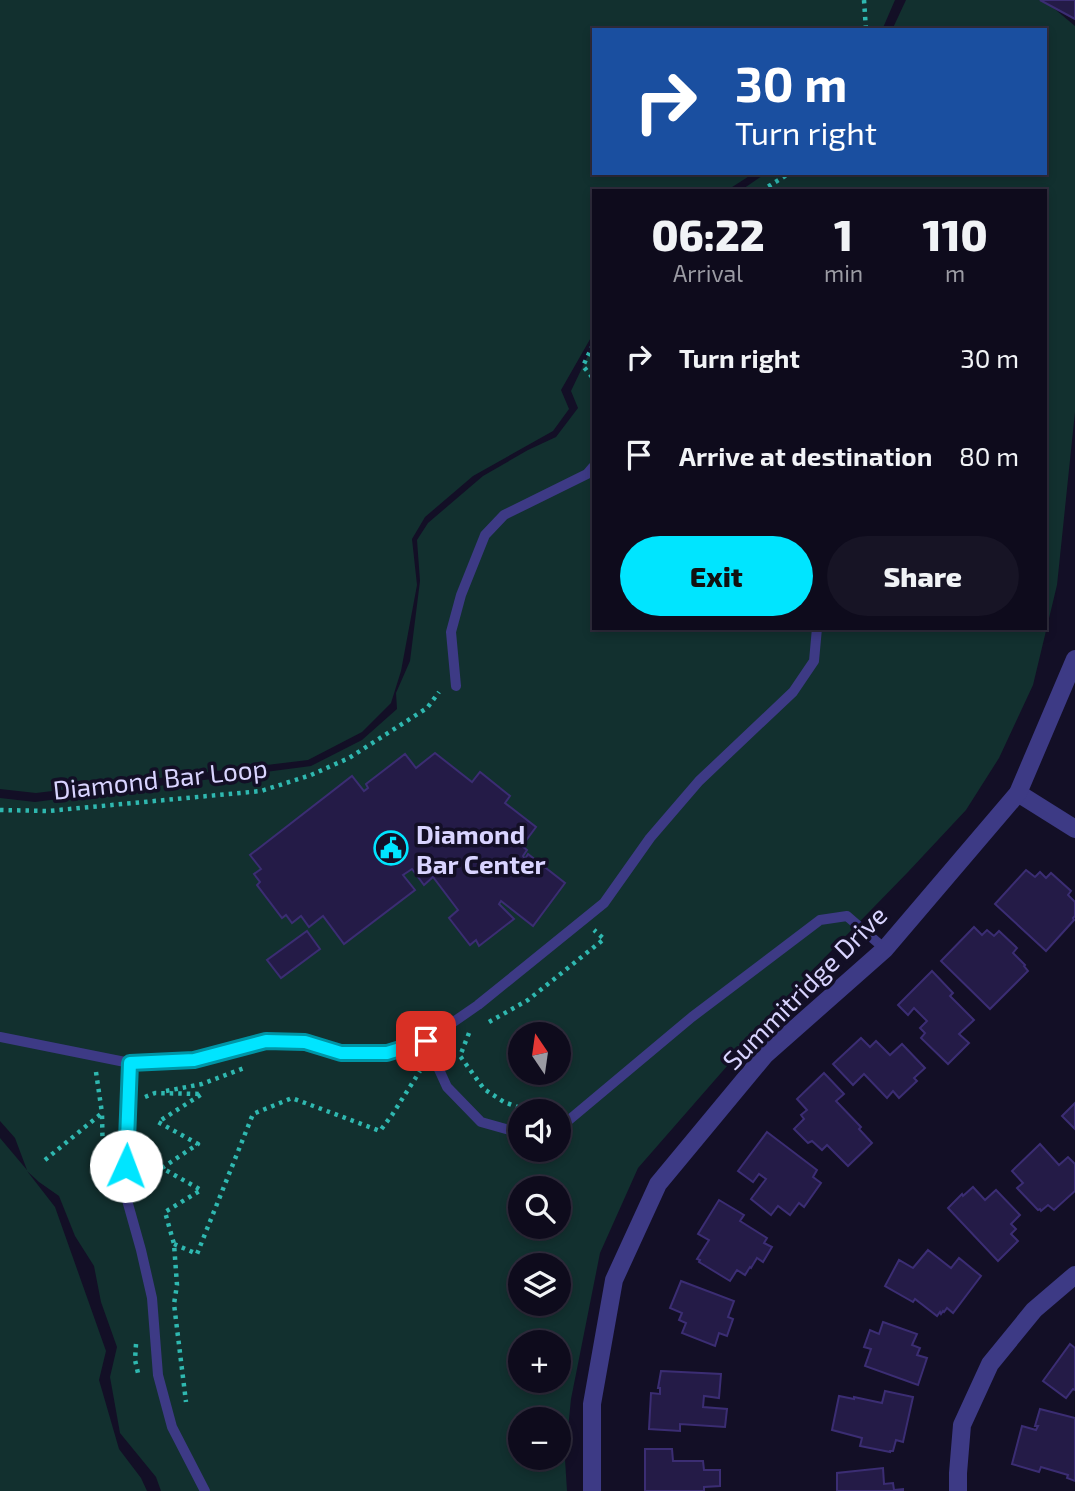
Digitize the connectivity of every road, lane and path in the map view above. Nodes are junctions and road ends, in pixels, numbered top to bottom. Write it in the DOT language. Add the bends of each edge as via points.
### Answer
graph roads {
  1 [pos="864,0"];
  2 [pos="866,28"];
  3 [pos="787,175"];
  4 [pos="764,189"];
  5 [pos="592,347"];
  6 [pos="592,377"];
  7 [pos="592,468"];
  8 [pos="817,630"];
  9 [pos="1075,659"];
  10 [pos="450,686"];
  11 [pos="1018,793"];
  12 [pos="0,810"];
  13 [pos="1075,829"];
  14 [pos="583,920"];
  15 [pos="885,949"];
  16 [pos="0,1037"];
  17 [pos="426,1041"];
  18 [pos="94,1056"];
  19 [pos="130,1063"];
  20 [pos="254,1064"];
  21 [pos="412,1065"];
  22 [pos="129,1085"];
  23 [pos="155,1093"];
  24 [pos="140,1100"];
  25 [pos="508,1104"];
  26 [pos="102,1113"];
  27 [pos="571,1118"];
  28 [pos="508,1130"];
  29 [pos="45,1160"];
  30 [pos="107,1187"];
  31 [pos="174,1244"];
  32 [pos="1075,1275"];
  33 [pos="136,1337"];
  34 [pos="141,1384"];
  35 [pos="186,1412"];
  36 [pos="205,1491"];
  37 [pos="592,1491"];
  38 [pos="958,1491"];
  1 -- 2 [label="path"];
  3 -- 4 [label="path"];
  5 -- 6 [label="path" via="583,366"];
  7 -- 10 [label="lane" via="504,515 485,535 452,632"];
  8 -- 14 [label="lane" via="814,661 793,692 699,781 650,838 604,903"];
  9 -- 11 [label="street, Summitridge Drive"];
  10 -- 12 [label="path, Diamond Bar Loop" via="427,708 349,758 261,791 48,811"];
  11 -- 13 [label="street"];
  11 -- 15 [label="street, Summitridge Drive"];
  14 -- 17 [label="lane"];
  14 -- 25 [label="path" via="604,939 528,1000 469,1033 460,1056 484,1089"];
  15 -- 27 [label="lane" via="847,916 820,920 692,1017"];
  15 -- 37 [label="street, Summitridge Drive" via="765,1055 659,1184 614,1280 592,1404"];
  16 -- 18 [label="lane"];
  17 -- 19 [label="lane" via="387,1053 341,1053 305,1042 266,1041 194,1060"];
  17 -- 28 [label="lane" via="447,1087 481,1122"];
  18 -- 19 [label="lane"];
  18 -- 26 [label="path"];
  19 -- 22 [label="lane"];
  20 -- 23 [label="path" via="202,1084"];
  21 -- 31 [label="path" via="422,1068 380,1131 292,1098 253,1114 197,1254"];
  22 -- 23 [label="path"];
  22 -- 36 [label="lane" via="125,1193 152,1298 158,1375 172,1427"];
  23 -- 24 [label="path"];
  23 -- 31 [label="path" via="202,1094 158,1122 198,1144 162,1168 201,1190 165,1212"];
  26 -- 29 [label="path"];
  26 -- 30 [label="path"];
  31 -- 35 [label="path" via="174,1304"];
  32 -- 38 [label="street" via="1034,1310 990,1364 962,1426"];
  33 -- 34 [label="path"];
}
